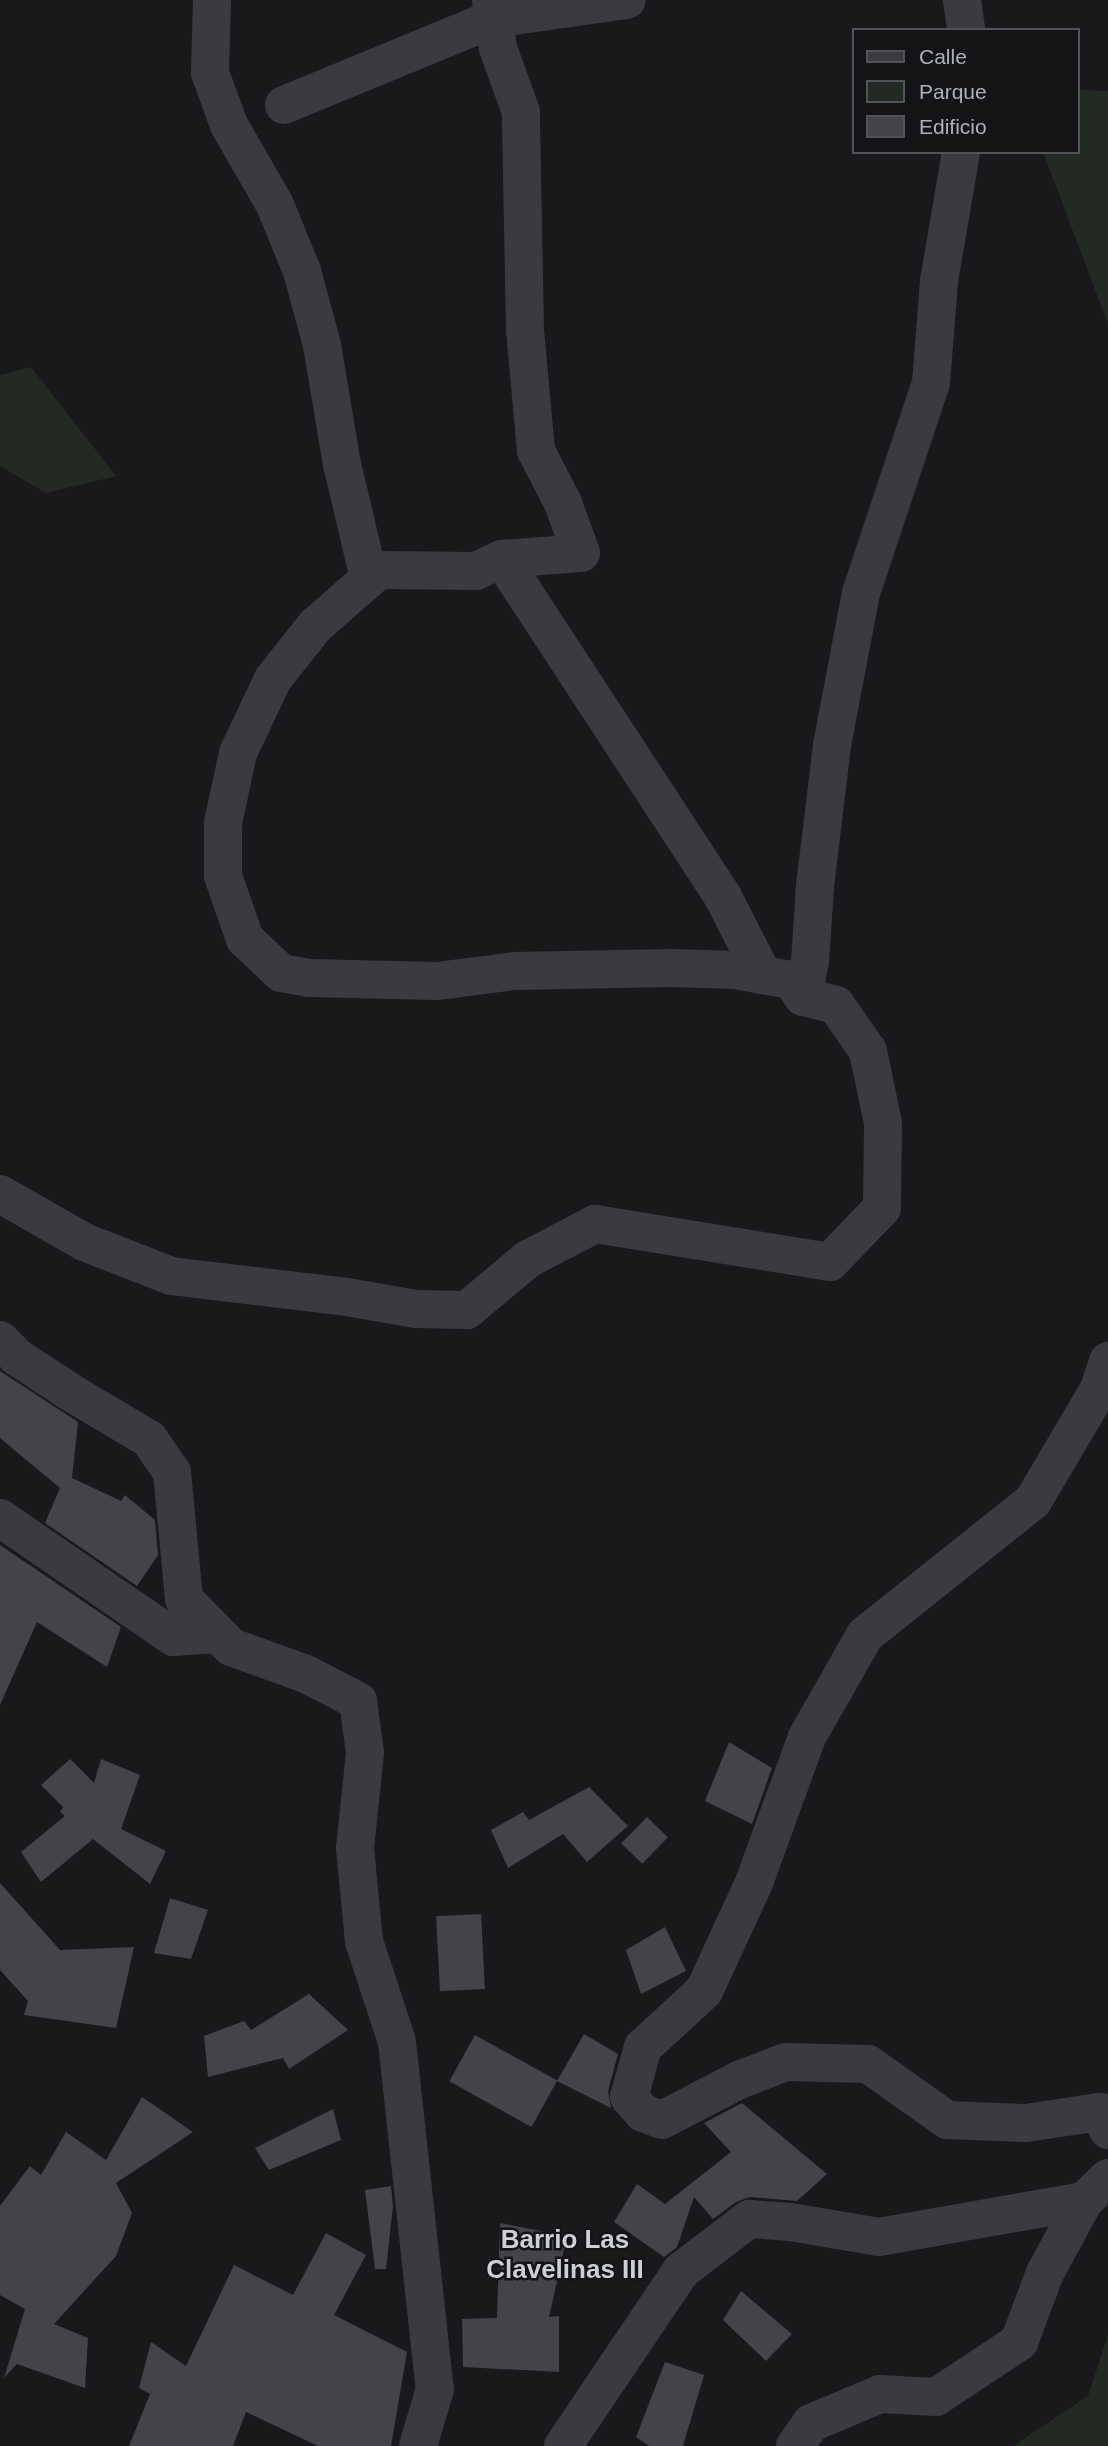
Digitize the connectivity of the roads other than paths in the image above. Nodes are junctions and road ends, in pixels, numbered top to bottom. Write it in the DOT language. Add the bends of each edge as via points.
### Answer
graph roads {
  1 [pos="212,0"];
  2 [pos="627,0"];
  3 [pos="962,0"];
  4 [pos="492,9"];
  5 [pos="966,28"];
  6 [pos="284,105"];
  7 [pos="961,154"];
  8 [pos="502,559"];
  9 [pos="369,578"];
  10 [pos="763,975"];
  11 [pos="803,997"];
  12 [pos="0,1194"];
  13 [pos="0,1340"];
  14 [pos="1108,1361"];
  15 [pos="0,1518"];
  16 [pos="218,1634"];
  17 [pos="1108,2130"];
  18 [pos="1096,2190"];
  19 [pos="418,2446"];
  20 [pos="563,2446"];
  21 [pos="795,2446"];
  1 -- 9 [label="street" via="210,73 229,125 275,205 302,271 322,345 342,464"];
  2 -- 4 [label="street"];
  3 -- 5 [label="street"];
  4 -- 6 [label="street"];
  4 -- 8 [label="street" via="498,48 521,112 525,330 536,451 563,503 581,553"];
  7 -- 11 [label="street" via="939,281 931,383 861,593 832,745"];
  8 -- 9 [label="street" via="476,571 379,570"];
  8 -- 10 [label="street" via="723,897"];
  9 -- 10 [label="street" via="315,625 273,679 238,753 223,823 223,876 245,939 281,973 309,978 437,981 590,968 735,970"];
  10 -- 11 [label="street" via="791,980"];
  11 -- 12 [label="street" via="836,1005 868,1051 883,1123 882,1208 830,1262 595,1224 528,1259 467,1310 416,1309 172,1276 84,1242"];
  13 -- 16 [label="street" via="17,1357 70,1392 149,1438 172,1472 184,1599"];
  14 -- 17 [label="street" via="1098,1391 1033,1501 865,1635 807,1737 753,1885 704,1991 643,2047 629,2097 643,2113 662,2120 739,2080 786,2062 869,2064 947,2120 1026,2123 1100,2112"];
  15 -- 16 [label="street" via="173,1637"];
  16 -- 19 [label="street" via="231,1647 306,1674 358,1701 365,1753 355,1848 365,1941 397,2042 435,2389"];
  18 -- 20 [label="street" via="880,2236 749,2219 681,2272"];
  18 -- 21 [label="street" via="1045,2273 1019,2342 936,2397 880,2394 811,2423"];
}
